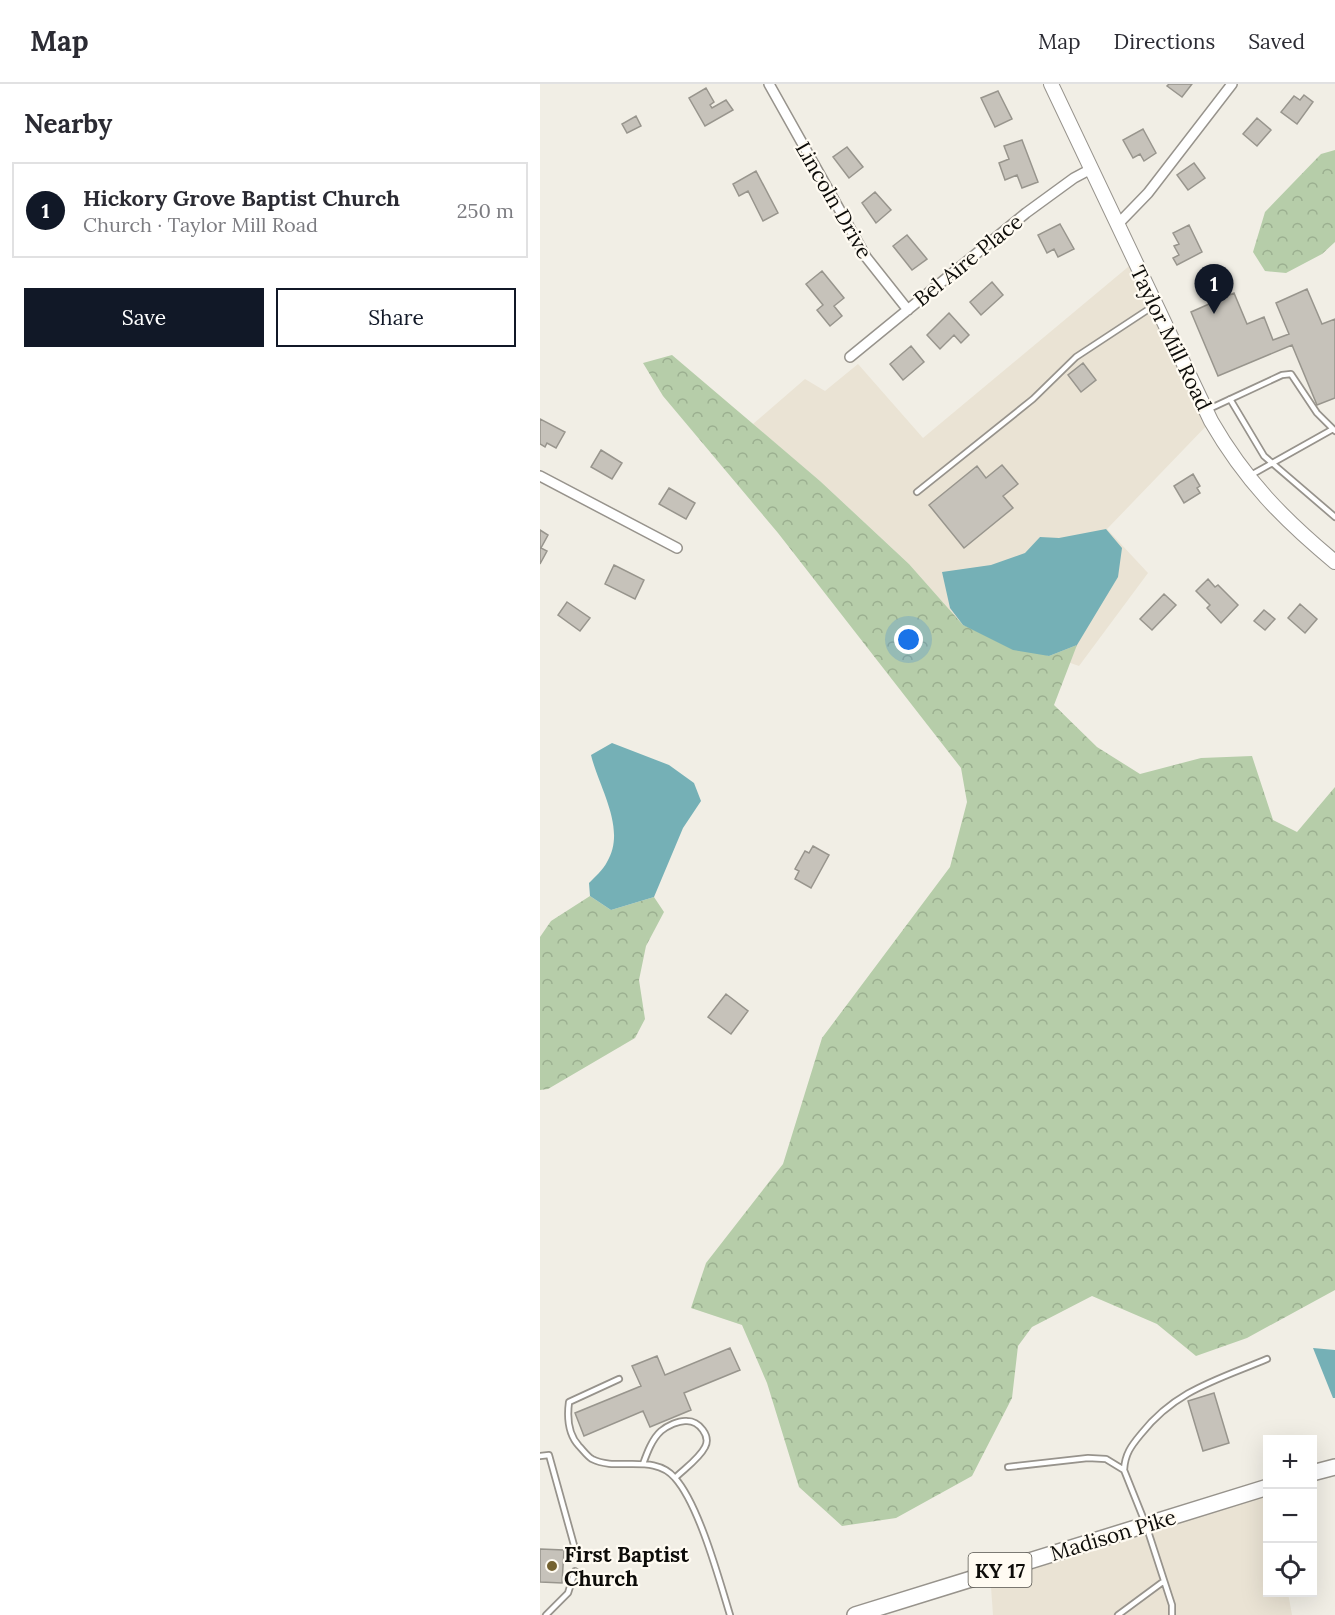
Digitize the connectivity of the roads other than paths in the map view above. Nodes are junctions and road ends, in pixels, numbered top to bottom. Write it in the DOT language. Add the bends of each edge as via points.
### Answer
graph roads {
  1 [pos="769,84"];
  2 [pos="1051,84"];
  3 [pos="1232,84"];
  4 [pos="1091,169"];
  5 [pos="1117,225"];
  6 [pos="1155,305"];
  7 [pos="908,310"];
  8 [pos="850,357"];
  9 [pos="1230,399"];
  10 [pos="1206,411"];
  11 [pos="1334,430"];
  12 [pos="1272,463"];
  13 [pos="540,476"];
  14 [pos="1247,477"];
  15 [pos="918,492"];
  16 [pos="1335,517"];
  17 [pos="677,548"];
  18 [pos="1335,562"];
  19 [pos="1267,1359"];
  20 [pos="619,1379"];
  21 [pos="540,1456"];
  22 [pos="643,1464"];
  23 [pos="1008,1467"];
  24 [pos="1335,1467"];
  25 [pos="1124,1470"];
  26 [pos="1317,1472"];
  27 [pos="675,1478"];
  28 [pos="1263,1489"];
  29 [pos="1146,1525"];
  30 [pos="576,1556"];
  31 [pos="575,1571"];
  32 [pos="1164,1581"];
  33 [pos="546,1615"];
  34 [pos="730,1615"];
  35 [pos="855,1615"];
  36 [pos="1118,1615"];
  37 [pos="1172,1615"];
  1 -- 7 [label="street, Lincoln Drive" via="866,258"];
  2 -- 4 [label="main road, Taylor Mill Road"];
  3 -- 5 [label="street" via="1148,193"];
  4 -- 5 [label="main road, Taylor Mill Road"];
  4 -- 7 [label="street, Bel Aire Place" via="1026,213"];
  5 -- 6 [label="main road, Taylor Mill Road"];
  6 -- 10 [label="main road, Taylor Mill Road"];
  6 -- 15 [label="lane" via="1076,357 1033,399"];
  7 -- 8 [label="street, Bel Aire Place"];
  9 -- 10 [label="lane"];
  9 -- 11 [label="lane" via="1291,374 1317,413"];
  9 -- 12 [label="lane"];
  10 -- 14 [label="main road, Taylor Mill Road"];
  11 -- 12 [label="lane"];
  12 -- 14 [label="lane"];
  12 -- 16 [label="lane"];
  13 -- 17 [label="street"];
  14 -- 18 [label="main road, Taylor Mill Road" via="1293,526"];
  19 -- 25 [label="lane" via="1168,1404 1125,1456"];
  20 -- 22 [label="lane" via="569,1402 570,1430 590,1458"];
  21 -- 30 [label="lane" via="549,1455"];
  22 -- 27 [label="lane" via="660,1467"];
  22 -- 27 [label="lane" via="661,1431 686,1420 696,1423 707,1439 706,1447"];
  23 -- 25 [label="lane" via="1088,1458 1106,1459"];
  24 -- 26 [label="main road"];
  25 -- 29 [label="lane"];
  27 -- 34 [label="lane" via="705,1539"];
  28 -- 29 [label="main road, Madison Pike / KY 17"];
  29 -- 32 [label="lane"];
  29 -- 35 [label="main road, Madison Pike / KY 17"];
  31 -- 33 [label="lane" via="568,1593"];
  32 -- 36 [label="lane"];
  32 -- 37 [label="lane"];
}
